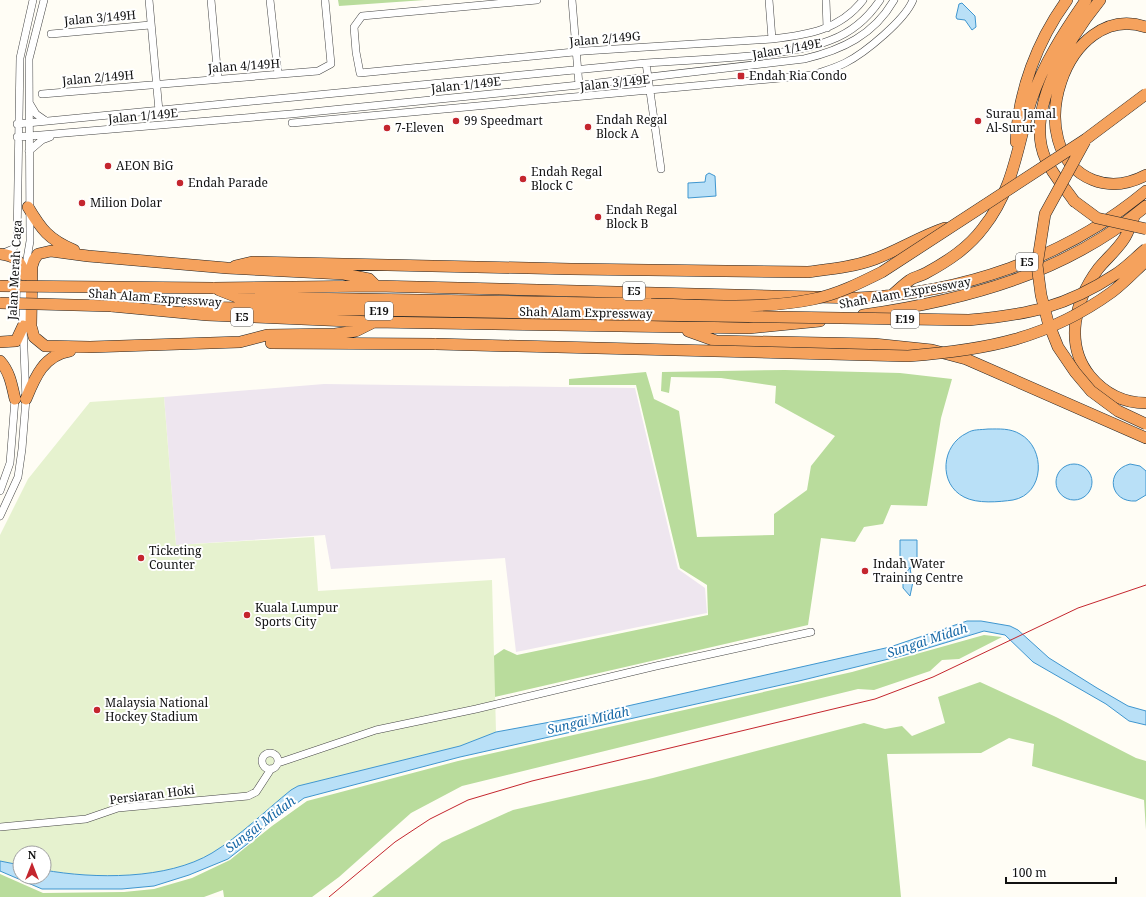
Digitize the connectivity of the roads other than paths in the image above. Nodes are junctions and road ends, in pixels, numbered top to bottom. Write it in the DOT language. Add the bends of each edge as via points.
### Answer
graph roads {
  1 [pos="34,0"];
  2 [pos="149,0"];
  3 [pos="211,0"];
  4 [pos="270,0"];
  5 [pos="325,0"];
  6 [pos="537,0"];
  7 [pos="572,0"];
  8 [pos="769,0"];
  9 [pos="826,0"];
  10 [pos="863,0"];
  11 [pos="880,0"];
  12 [pos="894,0"];
  13 [pos="913,0"];
  14 [pos="1067,0"];
  15 [pos="1086,0"];
  16 [pos="1100,0"];
  17 [pos="44,1"];
  18 [pos="150,25"];
  19 [pos="1146,26"];
  20 [pos="827,28"];
  21 [pos="51,34"];
  22 [pos="772,39"];
  23 [pos="576,52"];
  24 [pos="646,63"];
  25 [pos="577,69"];
  26 [pos="278,74"];
  27 [pos="647,77"];
  28 [pos="218,79"];
  29 [pos="157,84"];
  30 [pos="578,85"];
  31 [pos="649,91"];
  32 [pos="42,94"];
  33 [pos="1146,94"];
  34 [pos="29,102"];
  35 [pos="158,111"];
  36 [pos="46,121"];
  37 [pos="30,123"];
  38 [pos="292,123"];
  39 [pos="17,124"];
  40 [pos="61,133"];
  41 [pos="30,136"];
  42 [pos="17,137"];
  43 [pos="1086,139"];
  44 [pos="29,151"];
  45 [pos="1015,161"];
  46 [pos="661,169"];
  47 [pos="1146,175"];
  48 [pos="1146,191"];
  49 [pos="1146,206"];
  50 [pos="28,207"];
  51 [pos="1134,216"];
  52 [pos="950,227"];
  53 [pos="1146,229"];
  54 [pos="1146,249"];
  55 [pos="0,254"];
  56 [pos="88,256"];
  57 [pos="1146,261"];
  58 [pos="227,268"];
  59 [pos="24,275"];
  60 [pos="0,286"];
  61 [pos="376,286"];
  62 [pos="213,288"];
  63 [pos="892,296"];
  64 [pos="0,303"];
  65 [pos="112,306"];
  66 [pos="372,322"];
  67 [pos="23,326"];
  68 [pos="681,328"];
  69 [pos="0,342"];
  70 [pos="240,342"];
  71 [pos="90,347"];
  72 [pos="0,362"];
  73 [pos="20,399"];
  74 [pos="1146,403"];
  75 [pos="1146,424"];
  76 [pos="1146,438"];
  77 [pos="0,491"];
  78 [pos="0,516"];
  79 [pos="811,632"];
  80 [pos="278,763"];
  81 [pos="271,769"];
  82 [pos="0,827"];
  1 -- 17 [label="street"];
  1 -- 39 [label="street, Jalan Merah Caga" via="20,58"];
  2 -- 18 [label="street"];
  3 -- 28 [label="street"];
  4 -- 26 [label="street"];
  5 -- 26 [label="street, Jalan 4/149H" via="331,64 318,71"];
  6 -- 23 [label="street, Jalan 2/149G" via="362,16 354,27 360,73"];
  7 -- 23 [label="street"];
  8 -- 22 [label="street"];
  9 -- 20 [label="street"];
  10 -- 20 [label="street, Jalan 2/149G" via="844,18"];
  11 -- 24 [label="street, Jalan 1/149E" via="862,22 848,32 814,46 744,57"];
  12 -- 27 [label="street, Jalan 1/149E" via="871,29 853,43 822,55 751,66"];
  13 -- 31 [label="street, Jalan 3/149E" via="887,32 846,62 813,75"];
  14 -- 45 [label="highway" via="1041,43 1026,84 1019,110"];
  15 -- 45 [label="highway" via="1042,72 1031,101"];
  16 -- 53 [label="highway, bridge" via="1063,52 1048,89 1039,130 1046,160 1074,201 1097,218"];
  17 -- 34 [label="street, Jalan Merah Caga" via="29,59"];
  18 -- 21 [label="street, Jalan 3/149H"];
  18 -- 29 [label="street"];
  19 -- 47 [label="highway" via="1116,24 1100,29 1085,40 1074,54 1063,78 1055,122 1057,139 1064,154 1075,168 1089,178 1123,184"];
  20 -- 22 [label="street, Jalan 2/149G" via="804,35"];
  22 -- 23 [label="street, Jalan 2/149G"];
  23 -- 25 [label="street"];
  24 -- 25 [label="street, Jalan 1/149E"];
  24 -- 27 [label="street"];
  25 -- 30 [label="street"];
  25 -- 35 [label="street, Jalan 1/149E"];
  26 -- 28 [label="street, Jalan 4/149H"];
  27 -- 30 [label="street, Jalan 1/149E"];
  27 -- 31 [label="street"];
  28 -- 29 [label="street, Jalan 4/149H"];
  29 -- 32 [label="street, Jalan 2/149H"];
  29 -- 35 [label="street"];
  30 -- 40 [label="street, Jalan 1/149E" via="291,114"];
  31 -- 38 [label="street, Jalan 3/149E"];
  31 -- 46 [label="street"];
  33 -- 43 [label="highway, E19, bridge"];
  34 -- 36 [label="street" via="36,114"];
  34 -- 37 [label="street, Jalan Merah Caga"];
  35 -- 36 [label="street, Jalan 1/149E"];
  36 -- 37 [label="street, Jalan 1/149E"];
  37 -- 39 [label="street, Jalan 1/149E"];
  37 -- 41 [label="street, Jalan Merah Caga"];
  39 -- 42 [label="street, Jalan Merah Caga"];
  40 -- 41 [label="street, Jalan 1/149E"];
  40 -- 44 [label="street" via="46,138"];
  41 -- 42 [label="street, Jalan 1/149E"];
  41 -- 44 [label="street, Jalan Merah Caga"];
  42 -- 55 [label="street, Jalan Merah Caga" via="17,241 13,249"];
  43 -- 52 [label="highway, E19, bridge"];
  43 -- 75 [label="highway, bridge" via="1045,214 1037,265 1041,295 1058,347 1075,372 1091,391 1118,410"];
  44 -- 50 [label="street, Jalan Merah Caga"];
  45 -- 63 [label="highway" via="1001,202 974,240 950,260 924,275 911,279"];
  48 -- 63 [label="highway, Shah Alam Expressway / E5" via="1096,228 1044,255 960,284"];
  49 -- 51 [label="highway, Shah Alam Expressway / E5"];
  50 -- 56 [label="highway" via="46,234 56,242"];
  50 -- 59 [label="street, Jalan Merah Caga" via="30,241"];
  51 -- 68 [label="highway, Shah Alam Expressway / E5" via="1075,255 1016,281 975,294 876,313 804,323 749,328"];
  51 -- 74 [label="highway" via="1124,240 1090,280 1078,309 1075,332 1079,356 1095,381 1113,396"];
  52 -- 58 [label="highway" via="924,235 874,259 838,269 778,273 252,262"];
  52 -- 62 [label="highway, E19, bridge" via="882,272 846,289 814,299 760,305 237,297"];
  54 -- 65 [label="highway, E19, bridge" via="1117,274 1079,296 1056,305 1010,316 969,320"];
  55 -- 59 [label="highway" via="14,256 20,261"];
  56 -- 58 [label="highway"];
  56 -- 71 [label="highway" via="51,251 38,254 32,266 31,326 34,337 45,346"];
  57 -- 70 [label="highway, bridge" via="1113,291 1088,309 1061,323 1024,338 956,352 892,356 436,344"];
  58 -- 61 [label="highway" via="344,274 369,279"];
  59 -- 67 [label="street, Jalan Merah Caga"];
  60 -- 62 [label="highway, Shah Alam Expressway / E5, bridge"];
  61 -- 62 [label="highway, E5"];
  61 -- 63 [label="highway, Shah Alam Expressway / E5" via="857,298"];
  64 -- 65 [label="highway, Shah Alam Expressway / E5, bridge"];
  65 -- 66 [label="highway, Shah Alam Expressway / E5" via="207,316"];
  66 -- 68 [label="highway, Shah Alam Expressway / E5"];
  66 -- 70 [label="highway" via="356,331 335,334 266,335"];
  67 -- 69 [label="highway" via="16,341"];
  67 -- 73 [label="street, Jalan Merah Caga"];
  68 -- 76 [label="highway" via="716,341 874,344 932,350 966,360"];
  70 -- 71 [label="highway"];
  71 -- 73 [label="highway" via="62,352 50,358"];
  72 -- 73 [label="highway"];
  73 -- 77 [label="street, Jalan Merah Caga" via="10,463"];
  73 -- 78 [label="street, Jalan Merah Caga" via="22,449 18,476"];
  79 -- 80 [label="street" via="376,730"];
  80 -- 81 [label="street"];
  80 -- 81 [label="street" via="274,754 265,756 262,760 263,765"];
  81 -- 82 [label="street, Persiaran Hoki" via="256,792 248,796 118,808 86,819"];
}
